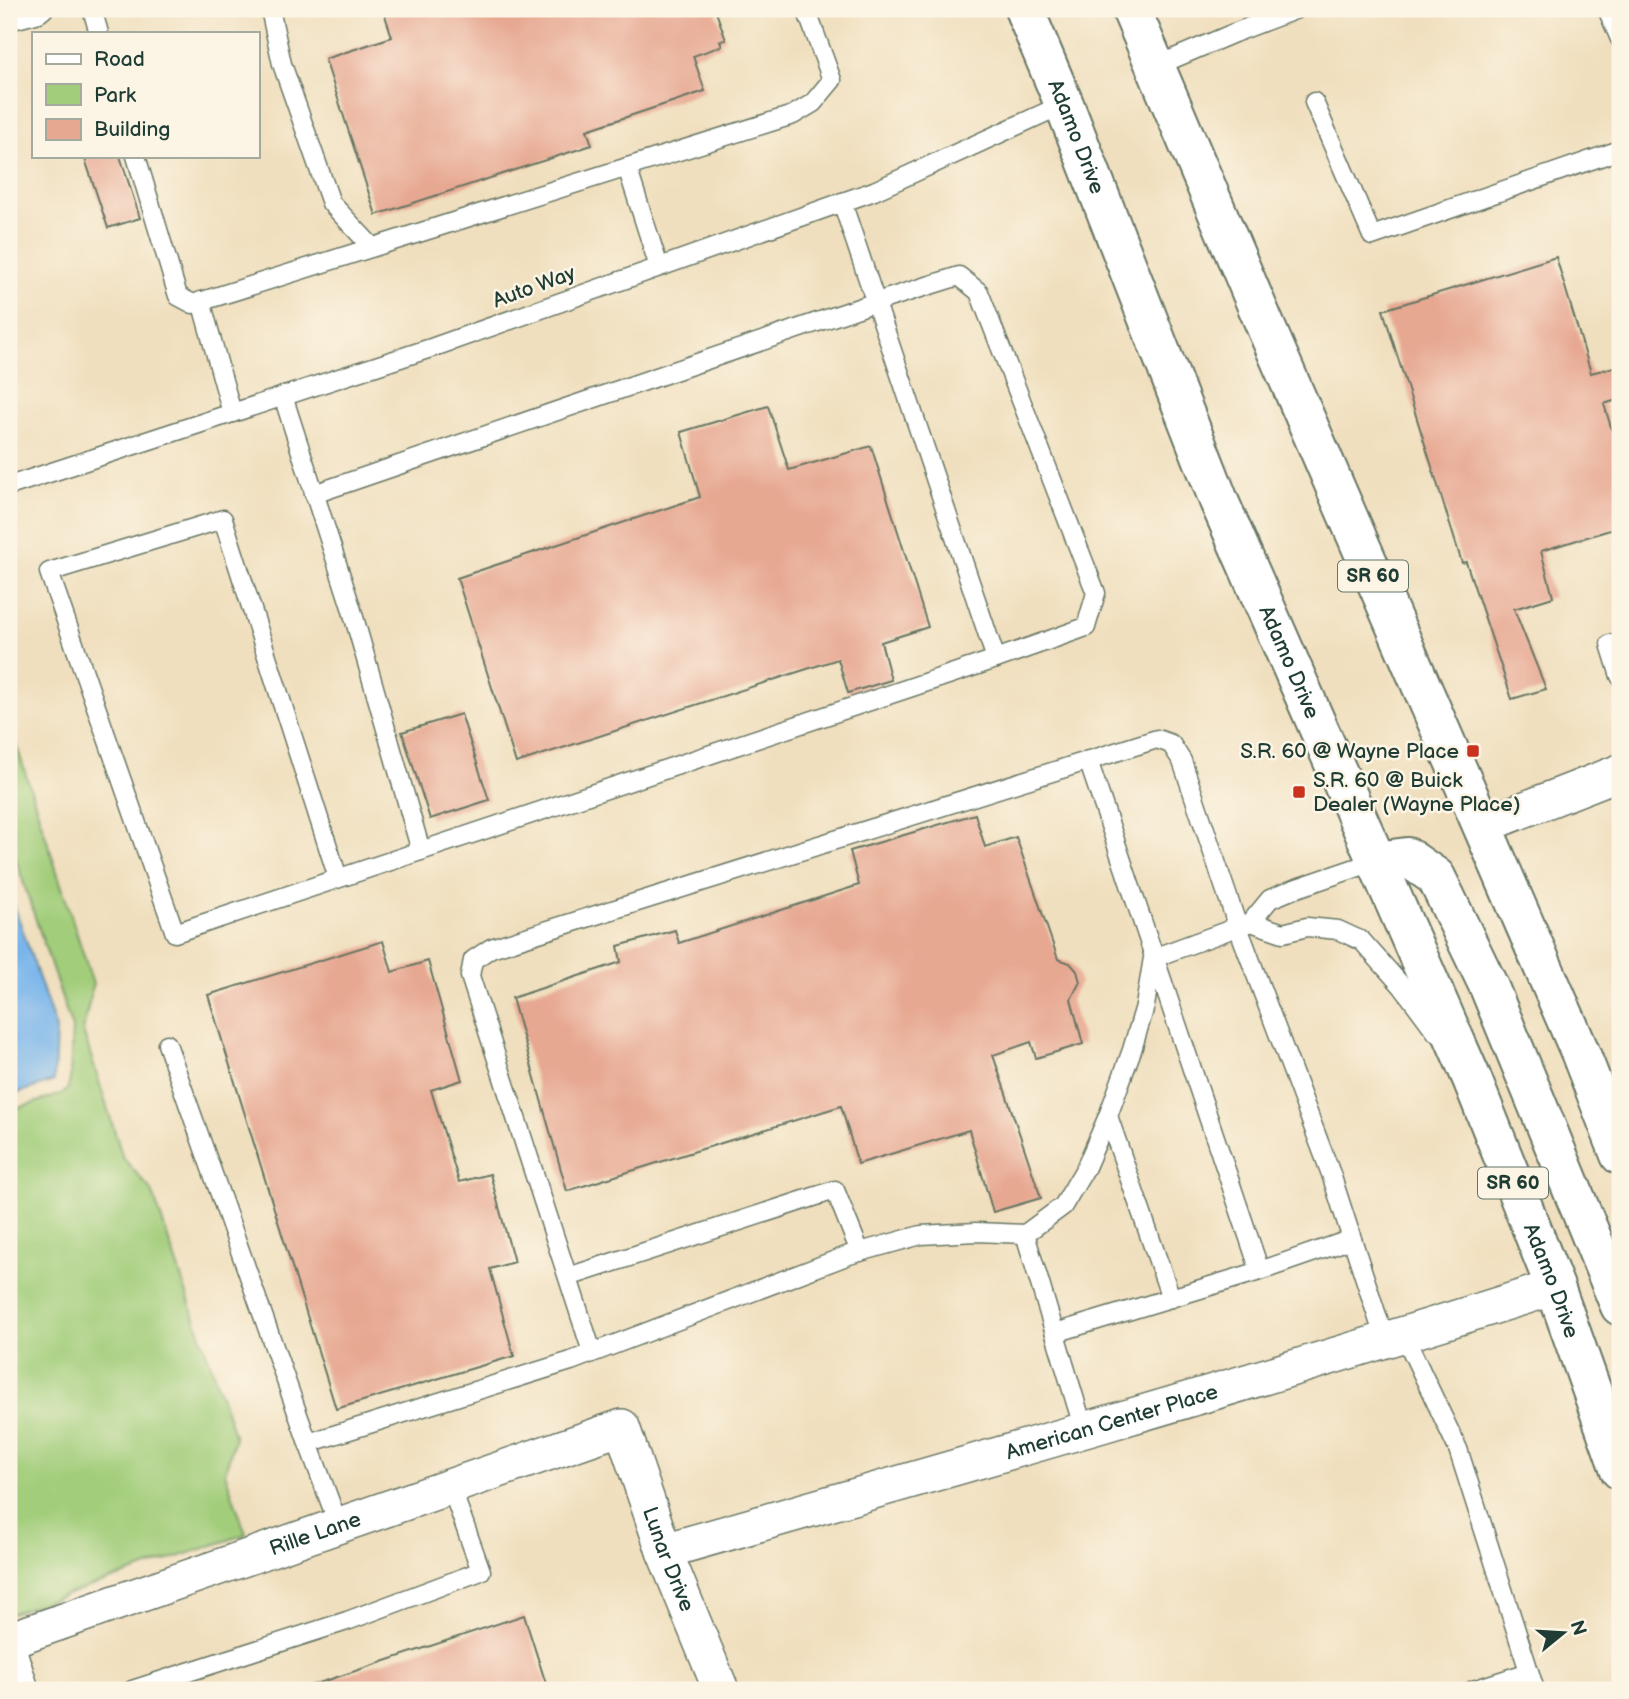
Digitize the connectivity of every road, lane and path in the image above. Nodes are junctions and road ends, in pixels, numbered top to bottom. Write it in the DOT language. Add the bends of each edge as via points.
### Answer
graph roads {
  1 [pos="44,9"];
  2 [pos="92,9"];
  3 [pos="270,9"];
  4 [pos="806,9"];
  5 [pos="1024,9"];
  6 [pos="1131,9"];
  7 [pos="1297,9"];
  8 [pos="1607,9"];
  9 [pos="9,22"];
  10 [pos="99,32"];
  11 [pos="1620,39"];
  12 [pos="1156,66"];
  13 [pos="1314,102"];
  14 [pos="1064,104"];
  15 [pos="1620,150"];
  16 [pos="137,158"];
  17 [pos="627,167"];
  18 [pos="842,202"];
  19 [pos="372,247"];
  20 [pos="659,267"];
  21 [pos="201,301"];
  22 [pos="876,302"];
  23 [pos="283,396"];
  24 [pos="232,413"];
  25 [pos="9,486"];
  26 [pos="314,494"];
  27 [pos="1610,644"];
  28 [pos="996,659"];
  29 [pos="1620,676"];
  30 [pos="1088,760"];
  31 [pos="1620,772"];
  32 [pos="1482,826"];
  33 [pos="421,851"];
  34 [pos="1376,861"];
  35 [pos="338,878"];
  36 [pos="1245,924"];
  37 [pos="1153,958"];
  38 [pos="167,1044"];
  39 [pos="1472,1079"];
  40 [pos="1108,1116"];
  41 [pos="1620,1153"];
  42 [pos="1025,1234"];
  43 [pos="1352,1239"];
  44 [pos="860,1252"];
  45 [pos="1260,1271"];
  46 [pos="568,1277"];
  47 [pos="1555,1287"];
  48 [pos="1171,1298"];
  49 [pos="1620,1306"];
  50 [pos="1055,1333"];
  51 [pos="1394,1337"];
  52 [pos="592,1352"];
  53 [pos="622,1427"];
  54 [pos="1084,1430"];
  55 [pos="308,1443"];
  56 [pos="1620,1470"];
  57 [pos="451,1487"];
  58 [pos="339,1526"];
  59 [pos="664,1551"];
  60 [pos="9,1640"];
  61 [pos="9,1652"];
  62 [pos="1529,1672"];
  63 [pos="21,1690"];
  64 [pos="132,1690"];
  65 [pos="721,1690"];
  66 [pos="1473,1690"];
  67 [pos="1535,1690"];
  1 -- 9 [label="lane"];
  2 -- 10 [label="lane"];
  3 -- 19 [label="lane" via="282,64 331,203"];
  4 -- 17 [label="lane" via="832,80 813,103 793,115"];
  5 -- 14 [label="main road, Adamo Drive / SR 60"];
  6 -- 12 [label="main road, SR 60"];
  7 -- 12 [label="lane"];
  8 -- 11 [label="lane"];
  12 -- 32 [label="main road, SR 60"];
  13 -- 15 [label="lane" via="1372,236"];
  14 -- 18 [label="lane, Auto Way" via="896,182"];
  14 -- 34 [label="main road, Adamo Drive / SR 60" via="1219,501"];
  16 -- 21 [label="lane" via="178,296 193,303"];
  17 -- 19 [label="lane"];
  17 -- 20 [label="lane"];
  18 -- 20 [label="lane, Auto Way"];
  18 -- 22 [label="lane"];
  19 -- 21 [label="lane"];
  20 -- 23 [label="lane, Auto Way"];
  21 -- 24 [label="lane"];
  22 -- 26 [label="lane"];
  22 -- 28 [label="lane"];
  22 -- 28 [label="lane" via="959,276 979,292 1096,593 1086,627"];
  23 -- 24 [label="lane, Auto Way"];
  23 -- 26 [label="lane"];
  24 -- 25 [label="lane, Auto Way"];
  26 -- 33 [label="lane"];
  27 -- 29 [label="lane"];
  28 -- 33 [label="lane"];
  30 -- 36 [label="lane" via="1157,739 1171,744 1182,761"];
  30 -- 37 [label="lane"];
  30 -- 46 [label="lane" via="491,948 473,961 470,976"];
  31 -- 32 [label="street"];
  32 -- 41 [label="main road, SR 60"];
  33 -- 35 [label="lane"];
  34 -- 36 [label="lane" via="1270,900"];
  34 -- 39 [label="main road, Adamo Drive / SR 60"];
  34 -- 49 [label="main road" via="1407,857 1436,877 1489,987"];
  35 -- 35 [label="lane" via="175,933 49,572 223,519"];
  36 -- 37 [label="lane"];
  36 -- 39 [label="lane" via="1283,933 1307,927 1338,930 1362,941"];
  36 -- 43 [label="lane"];
  37 -- 40 [label="lane" via="1145,1006"];
  37 -- 45 [label="lane"];
  38 -- 55 [label="lane"];
  39 -- 47 [label="main road, Adamo Drive / SR 60"];
  40 -- 42 [label="lane" via="1063,1206"];
  40 -- 48 [label="lane"];
  42 -- 44 [label="lane" via="920,1235"];
  42 -- 50 [label="lane"];
  43 -- 45 [label="lane"];
  43 -- 51 [label="lane"];
  44 -- 46 [label="lane" via="835,1189"];
  44 -- 52 [label="lane"];
  45 -- 48 [label="lane"];
  46 -- 52 [label="lane"];
  47 -- 51 [label="street, American Center Place"];
  47 -- 56 [label="main road, Adamo Drive / SR 60"];
  48 -- 50 [label="lane"];
  50 -- 54 [label="lane"];
  51 -- 54 [label="street, American Center Place"];
  51 -- 62 [label="lane" via="1458,1449"];
  52 -- 55 [label="lane"];
  53 -- 57 [label="street, Rille Lane"];
  53 -- 59 [label="street, Lunar Drive"];
  54 -- 59 [label="street, American Center Place"];
  55 -- 58 [label="lane"];
  57 -- 58 [label="street, Rille Lane"];
  57 -- 64 [label="lane" via="481,1571 347,1621"];
  58 -- 60 [label="street, Rille Lane"];
  59 -- 65 [label="street, Lunar Drive"];
  61 -- 63 [label="street"];
  62 -- 66 [label="lane"];
  62 -- 67 [label="lane"];
}
